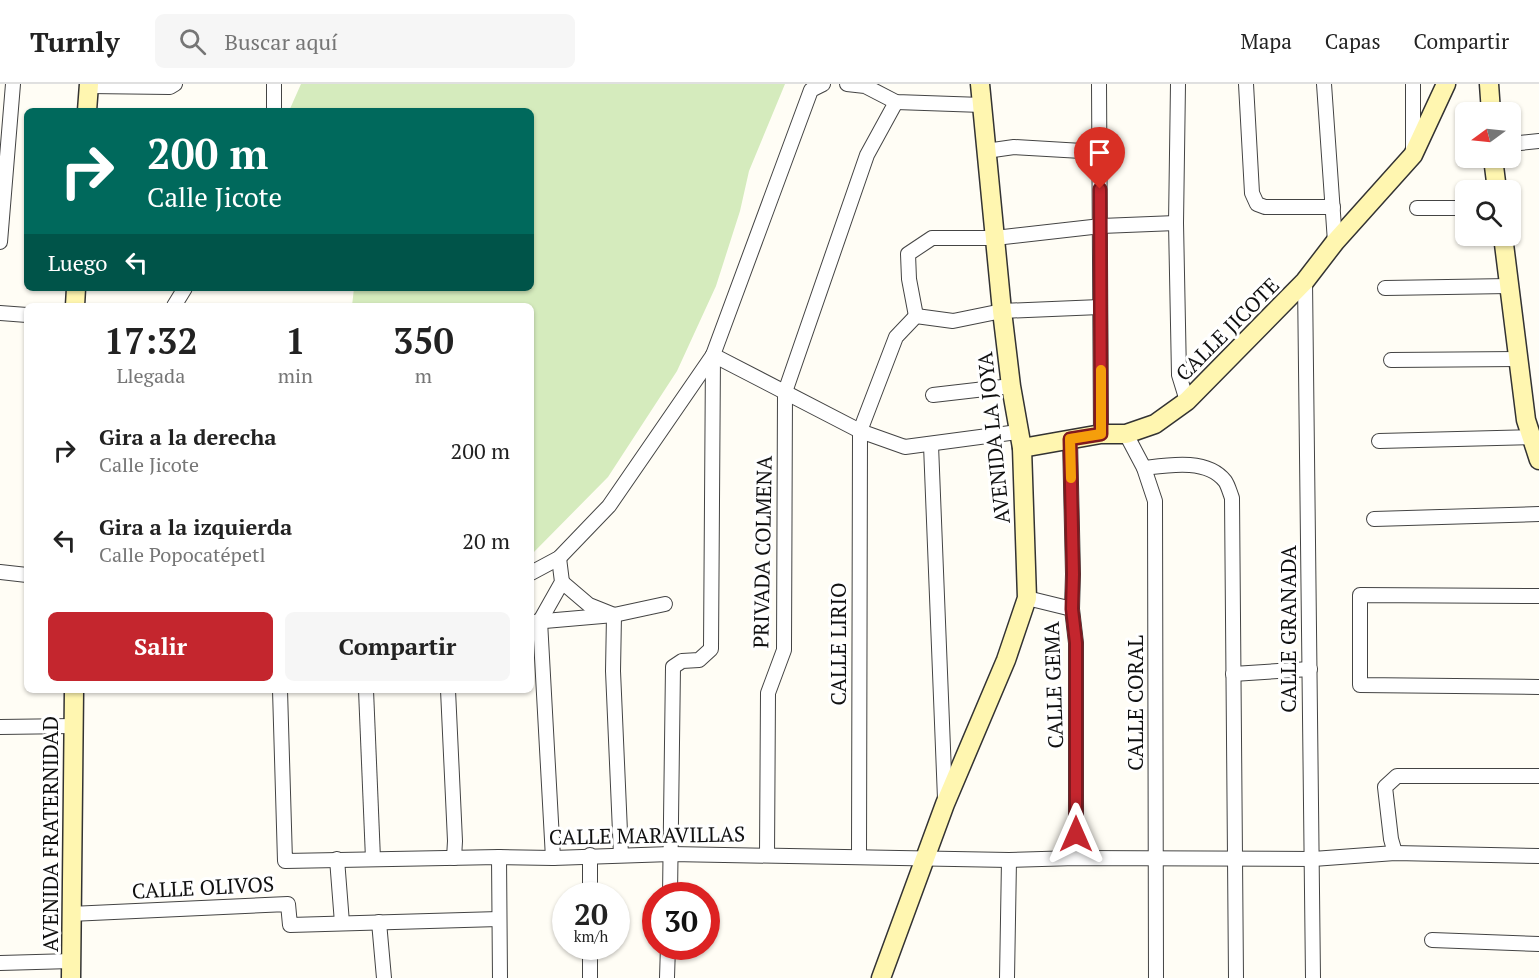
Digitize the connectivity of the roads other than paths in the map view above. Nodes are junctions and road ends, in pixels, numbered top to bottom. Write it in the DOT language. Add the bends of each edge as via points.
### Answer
graph roads {
  1 [pos="13,84"];
  2 [pos="175,84"];
  3 [pos="273,84"];
  4 [pos="823,84"];
  5 [pos="847,84"];
  6 [pos="980,84"];
  7 [pos="1099,84"];
  8 [pos="1178,84"];
  9 [pos="1246,84"];
  10 [pos="1324,84"];
  11 [pos="1413,84"];
  12 [pos="1446,84"];
  13 [pos="1490,84"];
  14 [pos="89,85"];
  15 [pos="865,85"];
  16 [pos="896,102"];
  17 [pos="1491,102"];
  18 [pos="982,105"];
  19 [pos="87,108"];
  20 [pos="274,108"];
  21 [pos="1539,141"];
  22 [pos="1521,143"];
  23 [pos="986,151"];
  24 [pos="1099,152"];
  25 [pos="1413,155"];
  26 [pos="1333,207"];
  27 [pos="1417,208"];
  28 [pos="1455,208"];
  29 [pos="1176,223"];
  30 [pos="1101,226"];
  31 [pos="995,238"];
  32 [pos="0,242"];
  33 [pos="1335,242"];
  34 [pos="1504,246"];
  35 [pos="1305,281"];
  36 [pos="1509,286"];
  37 [pos="1385,288"];
  38 [pos="1100,307"];
  39 [pos="1002,311"];
  40 [pos="0,313"];
  41 [pos="24,315"];
  42 [pos="916,316"];
  43 [pos="712,355"];
  44 [pos="1518,359"];
  45 [pos="1390,360"];
  46 [pos="1011,386"];
  47 [pos="785,392"];
  48 [pos="933,395"];
  49 [pos="1187,401"];
  50 [pos="860,431"];
  51 [pos="1101,434"];
  52 [pos="1126,434"];
  53 [pos="1070,439"];
  54 [pos="1020,440"];
  55 [pos="1379,441"];
  56 [pos="931,445"];
  57 [pos="1536,449"];
  58 [pos="1144,468"];
  59 [pos="1539,514"];
  60 [pos="1374,519"];
  61 [pos="560,558"];
  62 [pos="534,571"];
  63 [pos="0,572"];
  64 [pos="24,575"];
  65 [pos="562,582"];
  66 [pos="1539,596"];
  67 [pos="1027,597"];
  68 [pos="665,604"];
  69 [pos="1072,609"];
  70 [pos="614,615"];
  71 [pos="536,622"];
  72 [pos="1310,669"];
  73 [pos="1233,674"];
  74 [pos="1539,687"];
  75 [pos="74,693"];
  76 [pos="280,693"];
  77 [pos="366,693"];
  78 [pos="448,693"];
  79 [pos="73,726"];
  80 [pos="0,727"];
  81 [pos="1539,776"];
  82 [pos="945,804"];
  83 [pos="1395,853"];
  84 [pos="671,854"];
  85 [pos="591,855"];
  86 [pos="621,855"];
  87 [pos="767,855"];
  88 [pos="859,856"];
  89 [pos="1539,856"];
  90 [pos="499,857"];
  91 [pos="925,857"];
  92 [pos="454,858"];
  93 [pos="553,858"];
  94 [pos="1076,858"];
  95 [pos="337,859"];
  96 [pos="373,859"];
  97 [pos="1156,859"];
  98 [pos="1313,859"];
  99 [pos="1009,860"];
  100 [pos="1234,860"];
  101 [pos="590,882"];
  102 [pos="670,882"];
  103 [pos="70,914"];
  104 [pos="499,919"];
  105 [pos="380,922"];
  106 [pos="342,923"];
  107 [pos="1432,940"];
  108 [pos="1539,944"];
  109 [pos="590,960"];
  110 [pos="668,960"];
  111 [pos="0,963"];
  112 [pos="71,970"];
  113 [pos="384,978"];
  114 [pos="500,978"];
  115 [pos="590,978"];
  116 [pos="667,978"];
  117 [pos="881,978"];
  118 [pos="1007,978"];
  119 [pos="1156,978"];
  120 [pos="1236,978"];
  121 [pos="1312,978"];
  1 -- 32 [label="street"];
  2 -- 14 [label="street"];
  3 -- 20 [label="street"];
  4 -- 43 [label="street" via="812,90"];
  5 -- 15 [label="street"];
  6 -- 18 [label="main road, AVENIDA LA JOYA"];
  7 -- 24 [label="street"];
  8 -- 29 [label="street"];
  9 -- 26 [label="street" via="1252,193 1257,204"];
  10 -- 26 [label="street"];
  11 -- 25 [label="street"];
  12 -- 25 [label="main road, CALLE JICOTE"];
  13 -- 17 [label="main road"];
  14 -- 19 [label="main road"];
  15 -- 16 [label="street"];
  16 -- 18 [label="street"];
  16 -- 47 [label="street, PRIVADA COLMENA" via="867,155"];
  18 -- 23 [label="main road, AVENIDA LA JOYA"];
  21 -- 22 [label="street"];
  23 -- 24 [label="street" via="1014,147"];
  23 -- 31 [label="main road, AVENIDA LA JOYA"];
  24 -- 30 [label="street"];
  25 -- 33 [label="main road, CALLE JICOTE"];
  26 -- 33 [label="street"];
  27 -- 28 [label="street"];
  29 -- 30 [label="street"];
  29 -- 49 [label="street" via="1179,375"];
  30 -- 31 [label="street"];
  30 -- 38 [label="street"];
  31 -- 39 [label="main road, AVENIDA LA JOYA"];
  31 -- 42 [label="street" via="932,238 908,254"];
  33 -- 35 [label="main road, CALLE JICOTE"];
  34 -- 36 [label="main road"];
  35 -- 49 [label="main road, CALLE JICOTE"];
  35 -- 72 [label="street, CALLE GRANADA"];
  36 -- 37 [label="street"];
  36 -- 44 [label="main road"];
  38 -- 39 [label="street"];
  38 -- 51 [label="street"];
  39 -- 42 [label="street" via="953,321"];
  39 -- 46 [label="main road, AVENIDA LA JOYA"];
  40 -- 41 [label="street"];
  42 -- 50 [label="street" via="896,337"];
  43 -- 47 [label="street"];
  43 -- 61 [label="street" via="609,506"];
  43 -- 84 [label="street" via="711,649 699,660 681,661 673,667"];
  44 -- 45 [label="street"];
  44 -- 57 [label="main road" via="1526,420"];
  46 -- 48 [label="street"];
  46 -- 54 [label="main road, AVENIDA LA JOYA"];
  47 -- 50 [label="street"];
  47 -- 87 [label="street, PRIVADA COLMENA" via="784,650 768,693"];
  49 -- 52 [label="main road, CALLE JICOTE" via="1155,424"];
  50 -- 56 [label="street" via="905,447"];
  50 -- 88 [label="street, CALLE LIRIO"];
  51 -- 52 [label="main road, CALLE JICOTE"];
  51 -- 53 [label="main road, CALLE JICOTE"];
  52 -- 58 [label="street, CALLE CORAL"];
  53 -- 54 [label="main road, CALLE JICOTE"];
  53 -- 69 [label="street, CALLE GEMA"];
  54 -- 56 [label="street"];
  54 -- 67 [label="main road, AVENIDA LA JOYA"];
  55 -- 57 [label="street"];
  56 -- 82 [label="street"];
  58 -- 73 [label="street" via="1181,463 1214,471 1226,482 1232,498"];
  58 -- 97 [label="street, CALLE CORAL" via="1155,501"];
  59 -- 60 [label="street"];
  61 -- 62 [label="street"];
  61 -- 65 [label="street"];
  63 -- 64 [label="street"];
  65 -- 70 [label="street" via="590,605"];
  65 -- 71 [label="street"];
  66 -- 74 [label="street" via="1360,595 1360,685"];
  67 -- 69 [label="street"];
  67 -- 82 [label="main road, AVENIDA LA JOYA" via="1006,660"];
  68 -- 70 [label="street"];
  69 -- 94 [label="street, CALLE GEMA" via="1076,643"];
  70 -- 71 [label="street"];
  70 -- 86 [label="street"];
  71 -- 93 [label="street"];
  72 -- 73 [label="street"];
  72 -- 98 [label="street, CALLE GRANADA"];
  73 -- 100 [label="street"];
  75 -- 79 [label="main road, AVENIDA FRATERNIDAD"];
  76 -- 95 [label="street, CALLE MARAVILLAS" via="285,861"];
  77 -- 96 [label="street"];
  78 -- 92 [label="street"];
  79 -- 80 [label="street"];
  79 -- 103 [label="main road, AVENIDA FRATERNIDAD"];
  81 -- 83 [label="street" via="1396,776 1385,788"];
  82 -- 91 [label="main road, AVENIDA LA JOYA"];
  83 -- 89 [label="street, CALLE MARAVILLAS"];
  83 -- 98 [label="street, CALLE MARAVILLAS"];
  84 -- 86 [label="street, CALLE MARAVILLAS"];
  84 -- 87 [label="street, CALLE MARAVILLAS"];
  84 -- 102 [label="street"];
  85 -- 86 [label="street, CALLE MARAVILLAS"];
  85 -- 93 [label="street, CALLE MARAVILLAS"];
  85 -- 101 [label="street"];
  87 -- 88 [label="street, CALLE MARAVILLAS"];
  88 -- 91 [label="street, CALLE MARAVILLAS"];
  90 -- 92 [label="street, CALLE MARAVILLAS"];
  90 -- 93 [label="street, CALLE MARAVILLAS"];
  90 -- 104 [label="street"];
  91 -- 99 [label="street, CALLE MARAVILLAS"];
  91 -- 117 [label="main road, AVENIDA LA JOYA"];
  92 -- 96 [label="street, CALLE MARAVILLAS"];
  94 -- 97 [label="street, CALLE MARAVILLAS"];
  94 -- 99 [label="street, CALLE MARAVILLAS"];
  95 -- 96 [label="street, CALLE MARAVILLAS"];
  95 -- 106 [label="street"];
  97 -- 100 [label="street, CALLE MARAVILLAS"];
  97 -- 119 [label="street, CALLE CORAL"];
  98 -- 100 [label="street, CALLE MARAVILLAS"];
  98 -- 121 [label="street, CALLE GRANADA"];
  99 -- 118 [label="street"];
  100 -- 120 [label="street"];
  103 -- 106 [label="street, CALLE OLIVOS" via="288,904 290,925"];
  103 -- 112 [label="main road, AVENIDA FRATERNIDAD"];
  104 -- 105 [label="street, CALLE OLIVOS"];
  104 -- 114 [label="street"];
  105 -- 106 [label="street, CALLE OLIVOS"];
  105 -- 113 [label="street"];
  107 -- 108 [label="street"];
  109 -- 115 [label="street"];
  110 -- 116 [label="street"];
  111 -- 112 [label="street"];
}
